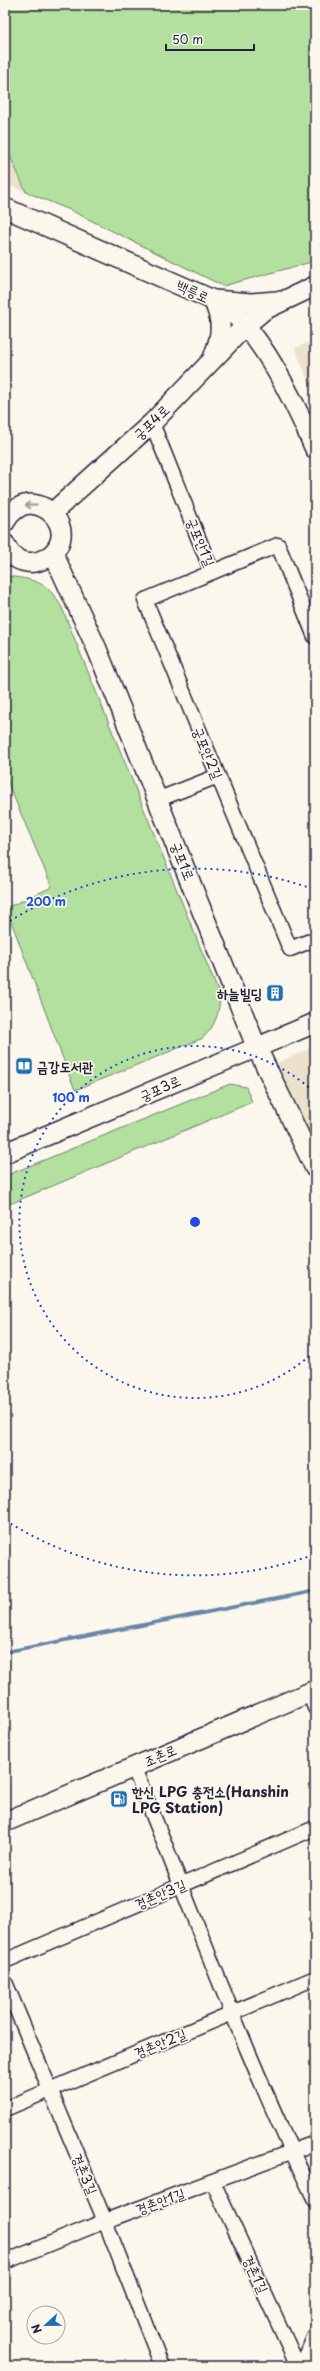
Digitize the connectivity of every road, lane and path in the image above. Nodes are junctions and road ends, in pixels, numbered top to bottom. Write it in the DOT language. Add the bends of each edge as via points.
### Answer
graph roads {
  1 [pos="5,208"];
  2 [pos="315,286"];
  3 [pos="213,300"];
  4 [pos="280,302"];
  5 [pos="245,326"];
  6 [pos="267,358"];
  7 [pos="212,360"];
  8 [pos="294,404"];
  9 [pos="152,423"];
  10 [pos="315,449"];
  11 [pos="52,513"];
  12 [pos="6,518"];
  13 [pos="6,548"];
  14 [pos="53,553"];
  15 [pos="212,572"];
  16 [pos="315,637"];
  17 [pos="218,776"];
  18 [pos="158,799"];
  19 [pos="315,939"];
  20 [pos="315,1023"];
  21 [pos="256,1046"];
  22 [pos="5,1154"];
  23 [pos="315,1168"];
  24 [pos="313,1697"];
  25 [pos="133,1766"];
  26 [pos="5,1822"];
  27 [pos="315,1828"];
  28 [pos="182,1884"];
  29 [pos="5,1961"];
  30 [pos="315,1978"];
  31 [pos="5,1982"];
  32 [pos="232,2013"];
  33 [pos="50,2089"];
  34 [pos="5,2109"];
  35 [pos="315,2143"];
  36 [pos="292,2153"];
  37 [pos="213,2182"];
  38 [pos="315,2200"];
  39 [pos="105,2221"];
  40 [pos="5,2262"];
  41 [pos="315,2335"];
  42 [pos="315,2363"];
  43 [pos="162,2366"];
  44 [pos="298,2366"];
  45 [pos="302,2366"];
  46 [pos="309,2366"];
  1 -- 3 [label="street, 백릉로"];
  2 -- 4 [label="street"];
  3 -- 4 [label="street"];
  3 -- 5 [label="street, 백릉로"];
  3 -- 7 [label="street" via="220,313 221,338"];
  4 -- 5 [label="street, 궁포4로" via="264,310"];
  4 -- 8 [label="street" via="269,314 265,334"];
  5 -- 6 [label="street, 백릉로"];
  5 -- 7 [label="street, 궁포4로"];
  6 -- 7 [label="street" via="254,349 241,347"];
  6 -- 8 [label="street, 백릉로"];
  7 -- 9 [label="street, 궁포4로"];
  8 -- 10 [label="street, 백릉로"];
  9 -- 11 [label="street, 궁포4로"];
  9 -- 15 [label="street, 궁포안1길"];
  11 -- 12 [label="street, one-way" via="46,508 29,504 13,510"];
  11 -- 14 [label="street" via="60,528 58,546"];
  13 -- 14 [label="street" via="13,556 29,563 46,559"];
  14 -- 18 [label="street, 궁포1로" via="97,650"];
  15 -- 16 [label="street, 궁포안1길" via="278,545"];
  15 -- 17 [label="street, 궁포안2길" via="145,600"];
  17 -- 18 [label="street"];
  17 -- 19 [label="street, 궁포안2길" via="290,950"];
  18 -- 21 [label="street, 궁포1로"];
  20 -- 21 [label="street, 궁포3로"];
  21 -- 22 [label="street, 궁포3로"];
  21 -- 23 [label="street, 궁포1로"];
  24 -- 25 [label="street, 조촌로"];
  25 -- 26 [label="street, 조촌로"];
  25 -- 28 [label="street"];
  27 -- 28 [label="street, 경촌안3길"];
  28 -- 29 [label="street, 경촌안3길"];
  28 -- 32 [label="street"];
  30 -- 32 [label="street, 경촌안2길"];
  31 -- 33 [label="street, 경촌3길"];
  32 -- 33 [label="street, 경촌안2길"];
  32 -- 36 [label="street"];
  33 -- 34 [label="street, 경촌안2길"];
  33 -- 39 [label="street, 경촌3길"];
  35 -- 36 [label="street, 경촌안1길"];
  36 -- 37 [label="street, 경촌안1길"];
  36 -- 38 [label="street"];
  37 -- 39 [label="street, 경촌안1길"];
  37 -- 44 [label="street, 경촌1길"];
  39 -- 40 [label="street, 경촌안1길"];
  39 -- 43 [label="street, 경촌3길"];
  41 -- 45 [label="street"];
  42 -- 46 [label="street"];
}
